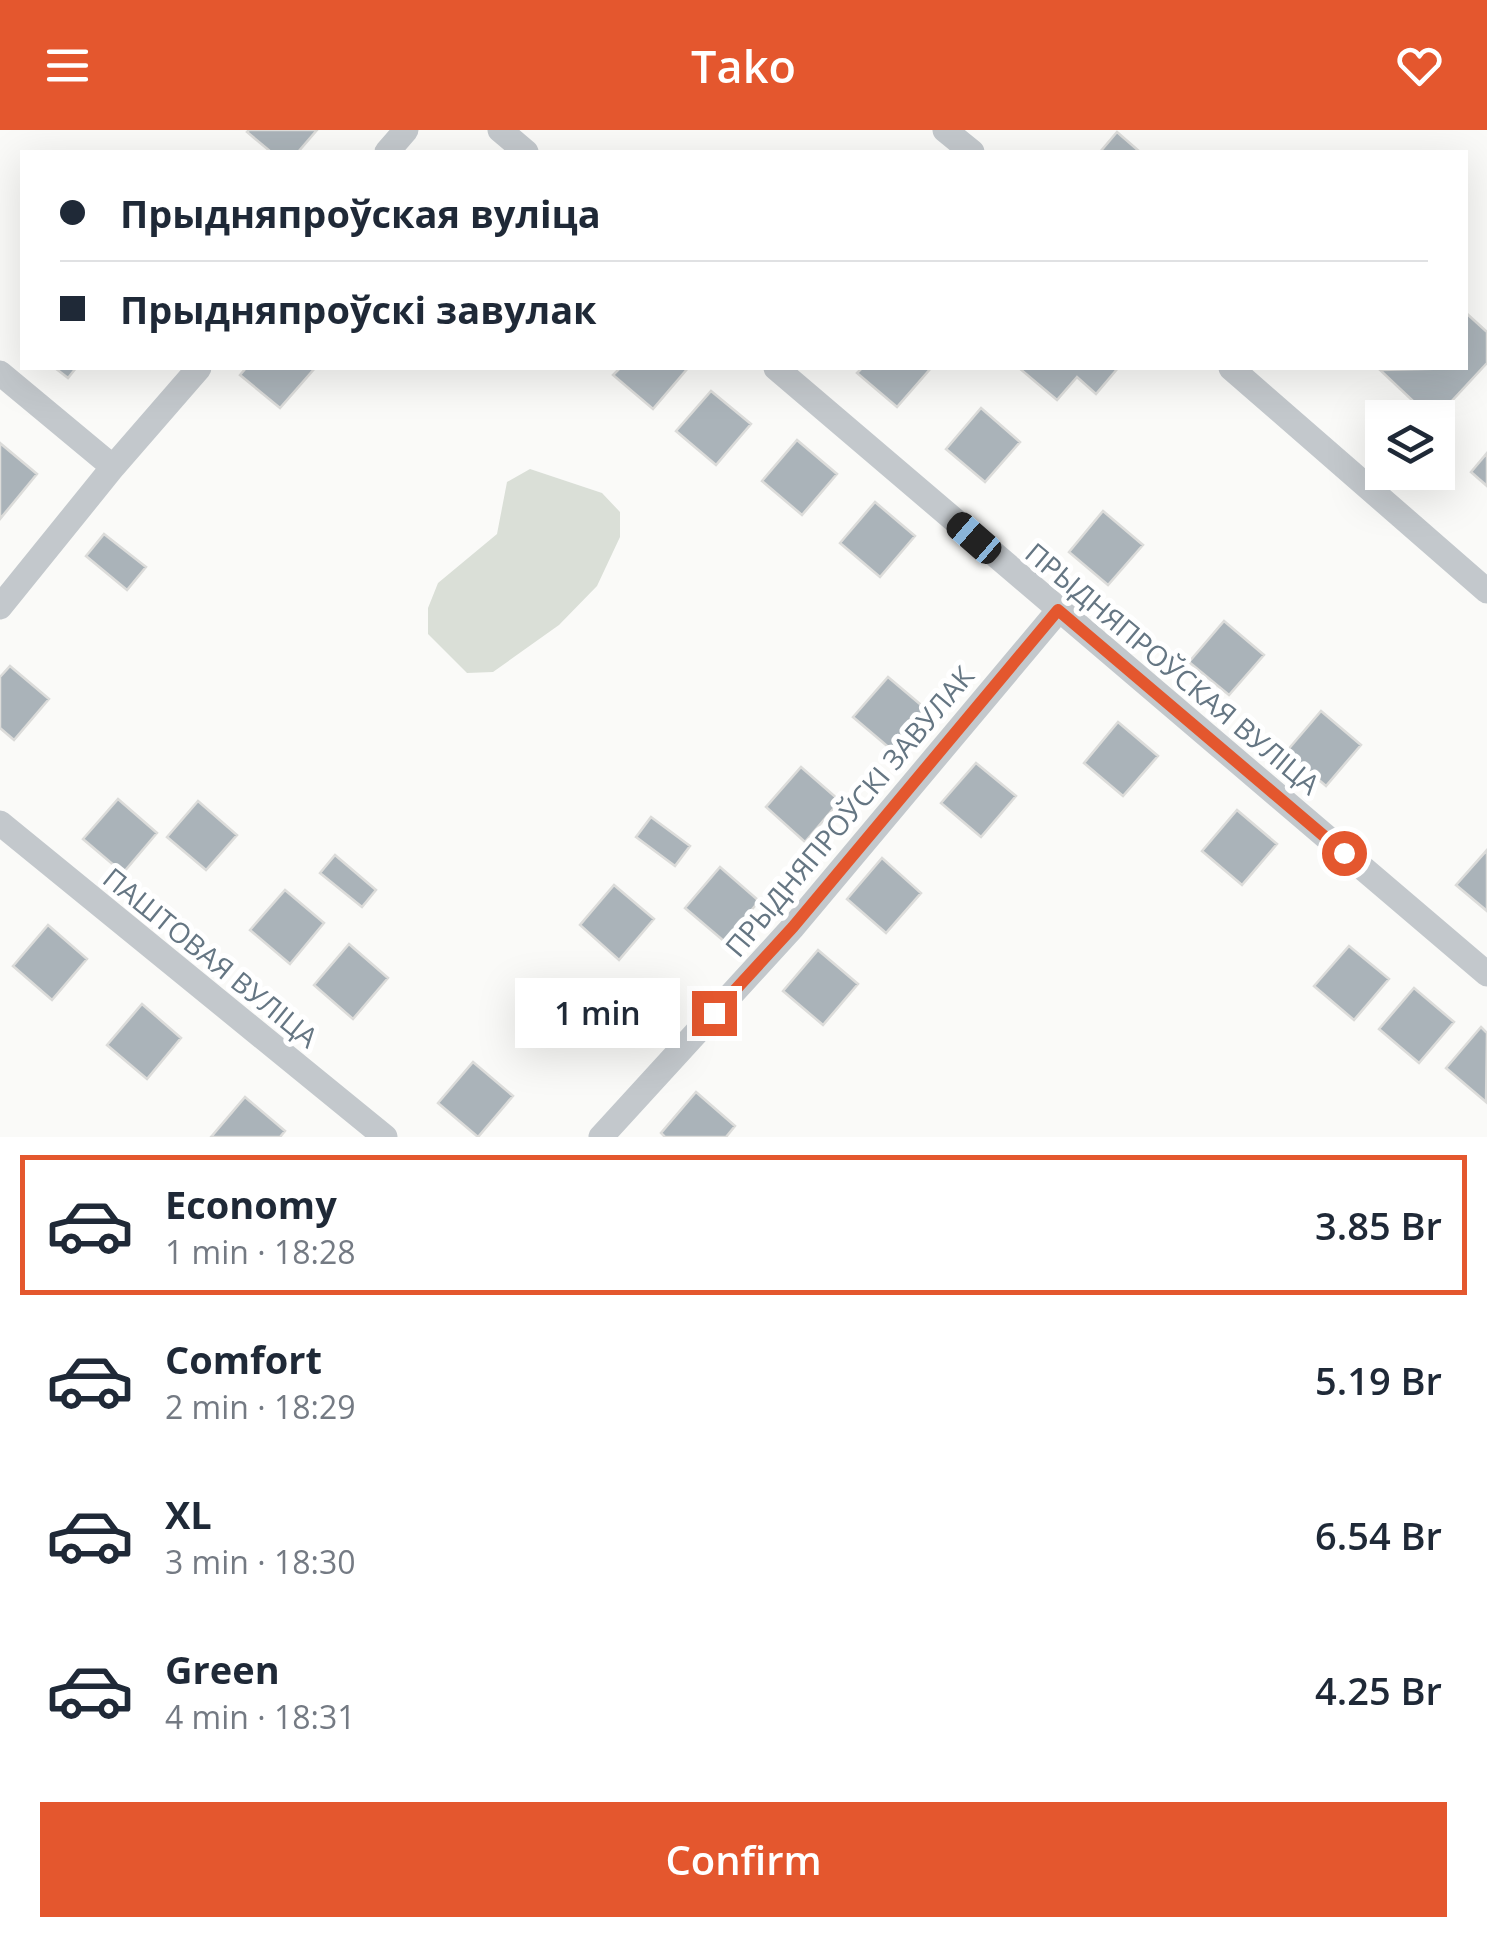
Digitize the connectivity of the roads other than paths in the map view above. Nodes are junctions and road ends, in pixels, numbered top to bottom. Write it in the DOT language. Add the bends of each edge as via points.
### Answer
graph roads {
  1 [pos="406,130"];
  2 [pos="500,130"];
  3 [pos="945,130"];
  4 [pos="389,150"];
  5 [pos="524,150"];
  6 [pos="970,150"];
  7 [pos="197,370"];
  8 [pos="778,370"];
  9 [pos="1233,370"];
  10 [pos="0,373"];
  11 [pos="112,467"];
  12 [pos="1487,591"];
  13 [pos="0,607"];
  14 [pos="1058,610"];
  15 [pos="0,824"];
  16 [pos="1487,974"];
  17 [pos="385,1137"];
  18 [pos="601,1137"];
  1 -- 4 [label="street"];
  2 -- 5 [label="street"];
  3 -- 6 [label="street"];
  7 -- 11 [label="street"];
  8 -- 14 [label="street, ПРЫДНЯПРОЎСКАЯ ВУЛІЦА"];
  9 -- 12 [label="street"];
  10 -- 11 [label="street"];
  11 -- 13 [label="street"];
  14 -- 16 [label="street, ПРЫДНЯПРОЎСКАЯ ВУЛІЦА"];
  14 -- 18 [label="street, ПРЫДНЯПРОЎСКІ ЗАВУЛАК" via="793,927"];
  15 -- 17 [label="street, ПАШТОВАЯ ВУЛІЦА"];
}
